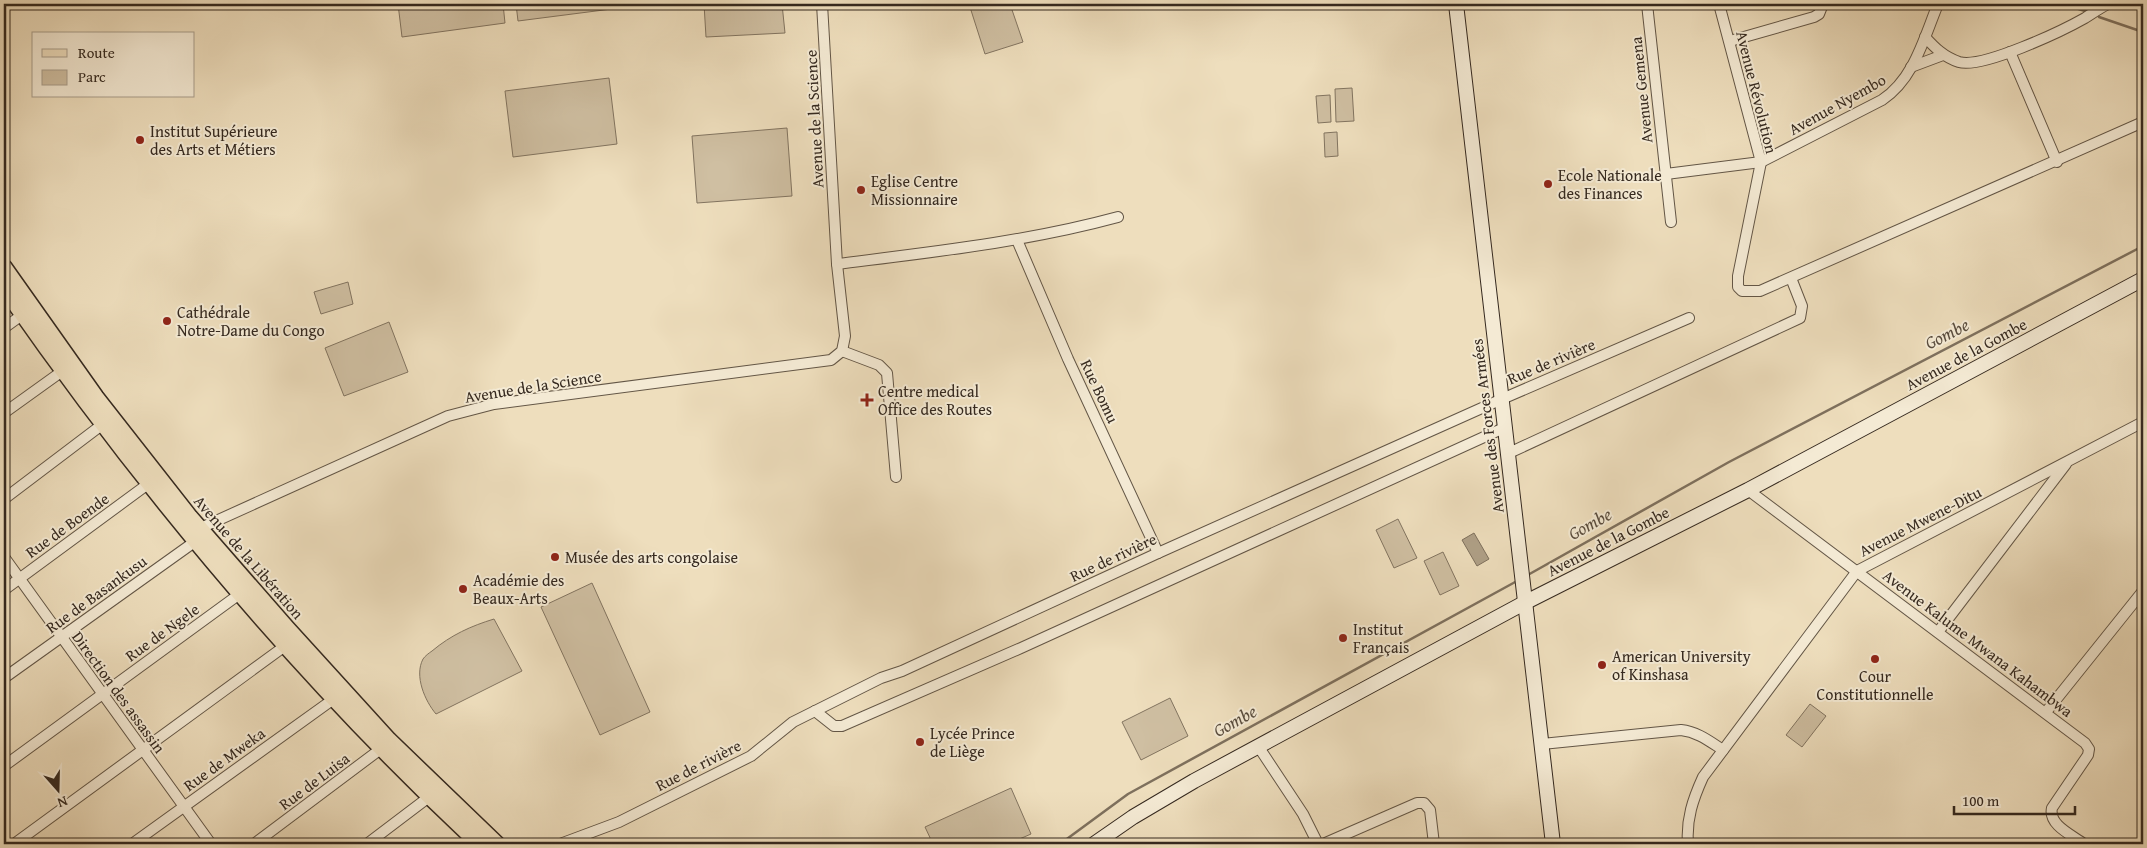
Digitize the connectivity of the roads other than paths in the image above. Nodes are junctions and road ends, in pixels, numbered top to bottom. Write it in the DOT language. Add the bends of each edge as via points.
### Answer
graph roads {
  1 [pos="822,4"];
  2 [pos="1456,4"];
  3 [pos="1647,4"];
  4 [pos="1719,4"];
  5 [pos="1823,4"];
  6 [pos="1938,4"];
  7 [pos="2104,6"];
  8 [pos="1925,37"];
  9 [pos="1730,41"];
  10 [pos="2010,52"];
  11 [pos="1943,55"];
  12 [pos="1912,67"];
  13 [pos="2143,122"];
  14 [pos="1760,162"];
  15 [pos="2057,162"];
  16 [pos="1666,174"];
  17 [pos="1118,217"];
  18 [pos="1671,222"];
  19 [pos="1017,240"];
  20 [pos="837,264"];
  21 [pos="4,267"];
  22 [pos="1791,278"];
  23 [pos="2143,279"];
  24 [pos="4,288"];
  25 [pos="22,314"];
  26 [pos="1689,318"];
  27 [pos="4,328"];
  28 [pos="842,351"];
  29 [pos="67,367"];
  30 [pos="1502,399"];
  31 [pos="4,413"];
  32 [pos="2143,422"];
  33 [pos="103,424"];
  34 [pos="1506,428"];
  35 [pos="1509,453"];
  36 [pos="2068,461"];
  37 [pos="896,477"];
  38 [pos="148,484"];
  39 [pos="1748,490"];
  40 [pos="4,498"];
  41 [pos="197,534"];
  42 [pos="1158,553"];
  43 [pos="4,557"];
  44 [pos="1857,570"];
  45 [pos="19,578"];
  46 [pos="4,590"];
  47 [pos="2143,591"];
  48 [pos="241,593"];
  49 [pos="1525,596"];
  50 [pos="1938,632"];
  51 [pos="62,637"];
  52 [pos="285,646"];
  53 [pos="4,678"];
  54 [pos="103,694"];
  55 [pos="335,698"];
  56 [pos="815,712"];
  57 [pos="2046,712"];
  58 [pos="386,744"];
  59 [pos="1542,744"];
  60 [pos="1258,746"];
  61 [pos="142,750"];
  62 [pos="1723,750"];
  63 [pos="4,766"];
  64 [pos="429,797"];
  65 [pos="183,807"];
  66 [pos="14,844"];
  67 [pos="132,844"];
  68 [pos="210,844"];
  69 [pos="254,844"];
  70 [pos="367,844"];
  71 [pos="479,844"];
  72 [pos="497,844"];
  73 [pos="560,844"];
  74 [pos="1094,844"];
  75 [pos="1318,844"];
  76 [pos="1323,844"];
  77 [pos="1434,844"];
  78 [pos="1553,844"];
  79 [pos="1688,844"];
  80 [pos="2084,844"];
  1 -- 20 [label="street, Avenue de la Science"];
  2 -- 30 [label="street, Avenue des Forces Armées"];
  3 -- 16 [label="street, Avenue Gemena"];
  4 -- 9 [label="street, Avenue Révolution"];
  5 -- 9 [label="street" via="1814,17"];
  6 -- 8 [label="street, Avenue Nyembo"];
  7 -- 10 [label="street" via="2086,18"];
  8 -- 11 [label="street"];
  8 -- 12 [label="street, Avenue Nyembo"];
  9 -- 14 [label="street, Avenue Révolution"];
  10 -- 11 [label="street" via="1975,63 1959,62"];
  10 -- 15 [label="street"];
  11 -- 12 [label="street"];
  12 -- 14 [label="street, Avenue Nyembo" via="1897,90 1882,100"];
  13 -- 15 [label="street"];
  14 -- 16 [label="street"];
  14 -- 22 [label="street, Avenue Révolution" via="1738,286 1749,292 1760,292"];
  15 -- 22 [label="street"];
  16 -- 18 [label="street, Avenue Gemena"];
  17 -- 19 [label="street"];
  19 -- 20 [label="street"];
  19 -- 42 [label="street, Rue Bomu"];
  20 -- 28 [label="street, Avenue de la Science" via="845,336"];
  21 -- 29 [label="main road, Avenue de la Libération"];
  22 -- 35 [label="street" via="1802,306 1800,318"];
  23 -- 39 [label="street, Avenue de la Gombe"];
  24 -- 25 [label="main road, Avenue de la Libération"];
  25 -- 27 [label="street"];
  25 -- 29 [label="main road, Avenue de la Libération"];
  26 -- 30 [label="street, Rue de rivière"];
  28 -- 37 [label="street" via="879,365 887,374"];
  28 -- 41 [label="street, Avenue de la Science" via="831,360 470,409 448,416"];
  29 -- 31 [label="street"];
  29 -- 33 [label="main road, Avenue de la Libération"];
  29 -- 41 [label="main road, Avenue de la Libération" via="139,454"];
  30 -- 34 [label="street, Avenue des Forces Armées"];
  30 -- 42 [label="street, Rue de rivière"];
  32 -- 36 [label="street, Avenue Mwene-Ditu"];
  33 -- 38 [label="main road, Avenue de la Libération"];
  33 -- 40 [label="street"];
  34 -- 35 [label="street, Avenue des Forces Armées"];
  34 -- 56 [label="street" via="842,726 834,726"];
  35 -- 49 [label="street, Avenue des Forces Armées"];
  36 -- 44 [label="street, Avenue Mwene-Ditu"];
  36 -- 50 [label="street"];
  38 -- 41 [label="main road, Avenue de la Libération"];
  38 -- 45 [label="street, Rue de Boende"];
  39 -- 44 [label="street, Avenue Kalume Mwana Kahambwa"];
  39 -- 49 [label="street, Avenue de la Gombe"];
  41 -- 48 [label="main road, Avenue de la Libération"];
  41 -- 51 [label="street, Rue de Basankusu"];
  41 -- 58 [label="main road, Avenue de la Libération" via="287,628"];
  42 -- 56 [label="street, Rue de rivière" via="882,678"];
  43 -- 45 [label="street, Direction des assassin"];
  44 -- 50 [label="street, Avenue Kalume Mwana Kahambwa"];
  44 -- 62 [label="street, Avenue Mwene-Ditu"];
  45 -- 46 [label="street, Rue de Boende"];
  45 -- 51 [label="street, Direction des assassin"];
  47 -- 57 [label="street"];
  48 -- 52 [label="main road, Avenue de la Libération"];
  48 -- 54 [label="street, Rue de Ngele"];
  49 -- 59 [label="street, Avenue des Forces Armées"];
  49 -- 60 [label="street, Avenue de la Gombe"];
  50 -- 57 [label="street, Avenue Kalume Mwana Kahambwa"];
  51 -- 53 [label="street, Rue de Basankusu"];
  51 -- 54 [label="street, Direction des assassin"];
  52 -- 55 [label="main road, Avenue de la Libération"];
  52 -- 61 [label="street"];
  54 -- 61 [label="street, Direction des assassin"];
  54 -- 63 [label="street, Rue de Ngele"];
  55 -- 58 [label="main road, Avenue de la Libération"];
  55 -- 65 [label="street, Rue de Mweka"];
  56 -- 73 [label="street, Rue de rivière" via="794,722 751,756 620,822"];
  57 -- 80 [label="street, Avenue Kalume Mwana Kahambwa" via="2085,742 2089,749 2050,814 2053,822"];
  58 -- 64 [label="main road, Avenue de la Libération"];
  58 -- 69 [label="street, Rue de Luisa"];
  58 -- 72 [label="main road, Avenue de la Libération"];
  59 -- 62 [label="street" via="1681,730 1704,737"];
  59 -- 78 [label="street, Avenue des Forces Armées"];
  60 -- 74 [label="street, Avenue de la Gombe" via="1194,780"];
  60 -- 75 [label="street" via="1304,814"];
  61 -- 65 [label="street, Direction des assassin"];
  61 -- 66 [label="street"];
  62 -- 79 [label="street, Avenue Mwene-Ditu" via="1704,777 1694,799 1689,815"];
  64 -- 70 [label="street"];
  64 -- 71 [label="main road, Avenue de la Libération"];
  65 -- 67 [label="street, Rue de Mweka"];
  65 -- 68 [label="street, Direction des assassin"];
  76 -- 77 [label="street" via="1417,803 1424,803 1430,810"];
}
